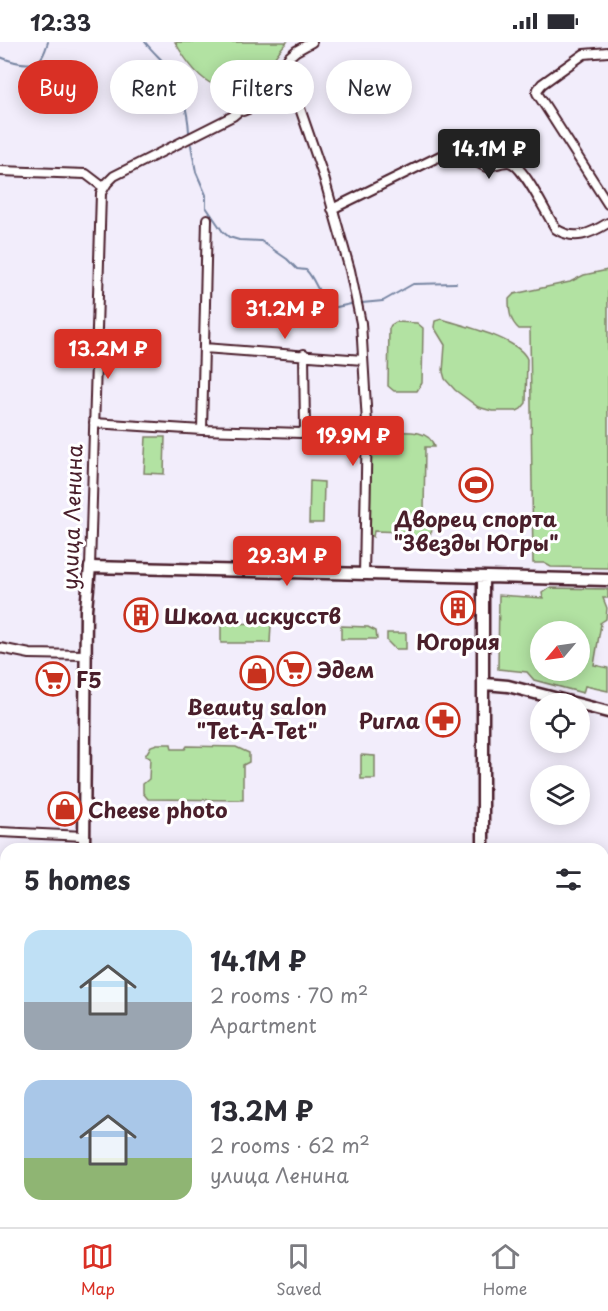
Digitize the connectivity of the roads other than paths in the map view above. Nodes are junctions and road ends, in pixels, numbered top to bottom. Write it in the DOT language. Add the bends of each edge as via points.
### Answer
graph roads {
  1 [pos="312,42"];
  2 [pos="608,52"];
  3 [pos="289,60"];
  4 [pos="235,114"];
  5 [pos="238,114"];
  6 [pos="302,114"];
  7 [pos="233,116"];
  8 [pos="0,171"];
  9 [pos="103,187"];
  10 [pos="608,204"];
  11 [pos="332,208"];
  12 [pos="207,219"];
  13 [pos="608,223"];
  14 [pos="204,348"];
  15 [pos="304,354"];
  16 [pos="363,360"];
  17 [pos="94,423"];
  18 [pos="202,430"];
  19 [pos="90,567"];
  20 [pos="364,575"];
  21 [pos="483,578"];
  22 [pos="608,580"];
  23 [pos="0,648"];
  24 [pos="86,655"];
  25 [pos="485,684"];
  26 [pos="608,712"];
  27 [pos="0,832"];
  28 [pos="84,836"];
  29 [pos="84,843"];
  30 [pos="483,843"];
  1 -- 3 [label="street"];
  2 -- 10 [label="street" via="584,54 542,84 537,93"];
  4 -- 7 [label="street"];
  5 -- 7 [label="street"];
  6 -- 11 [label="street"];
  7 -- 9 [label="street" via="121,173"];
  8 -- 9 [label="street" via="86,174"];
  9 -- 17 [label="street, улица Ленина" via="99,198"];
  11 -- 13 [label="street" via="442,155 457,152 486,167 505,162 517,167 562,234 590,234"];
  11 -- 16 [label="street" via="350,270"];
  12 -- 14 [label="street"];
  14 -- 15 [label="street"];
  14 -- 18 [label="street"];
  15 -- 16 [label="street"];
  15 -- 18 [label="street" via="303,432"];
  16 -- 20 [label="street" via="367,429"];
  17 -- 18 [label="street"];
  17 -- 19 [label="street, улица Ленина"];
  19 -- 20 [label="main road"];
  19 -- 24 [label="main road, улица Ленина"];
  20 -- 21 [label="main road"];
  21 -- 22 [label="main road"];
  21 -- 25 [label="main road"];
  23 -- 24 [label="street" via="30,654"];
  24 -- 28 [label="main road, улица Ленина"];
  25 -- 26 [label="main road" via="508,686"];
  25 -- 30 [label="main road"];
  27 -- 28 [label="street"];
  28 -- 29 [label="main road, улица Ленина"];
}
